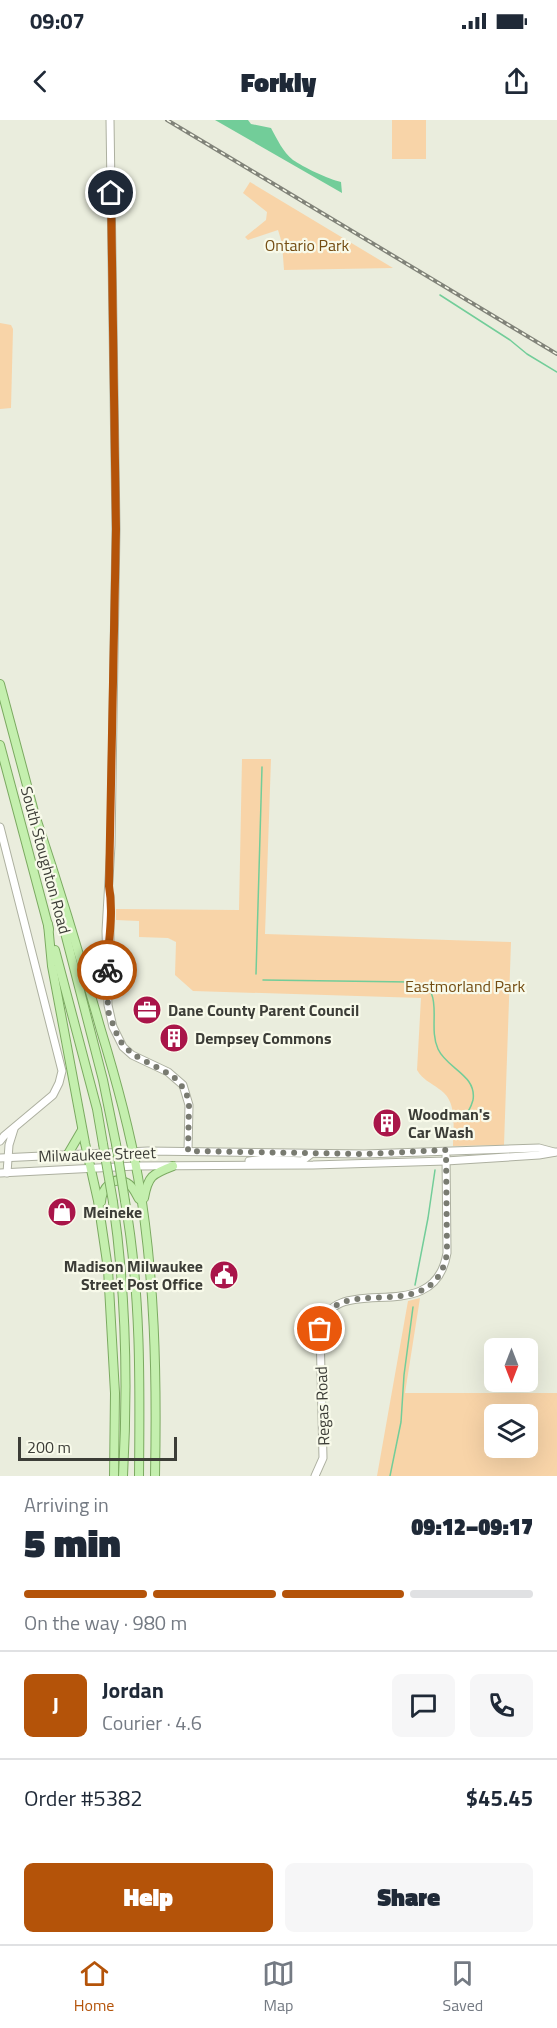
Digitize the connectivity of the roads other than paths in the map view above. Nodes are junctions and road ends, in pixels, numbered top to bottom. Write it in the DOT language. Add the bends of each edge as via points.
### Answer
graph roads {
  1 [pos="110,120"];
  2 [pos="1,688"];
  3 [pos="0,745"];
  4 [pos="36,818"];
  5 [pos="0,827"];
  6 [pos="48,924"];
  7 [pos="15,1128"];
  8 [pos="82,1130"];
  9 [pos="0,1141"];
  10 [pos="446,1150"];
  11 [pos="188,1151"];
  12 [pos="132,1152"];
  13 [pos="556,1152"];
  14 [pos="87,1153"];
  15 [pos="68,1154"];
  16 [pos="311,1154"];
  17 [pos="370,1154"];
  18 [pos="4,1158"];
  19 [pos="446,1161"];
  20 [pos="226,1165"];
  21 [pos="313,1165"];
  22 [pos="136,1166"];
  23 [pos="173,1166"];
  24 [pos="91,1168"];
  25 [pos="3,1173"];
  26 [pos="142,1204"];
  27 [pos="101,1215"];
  28 [pos="114,1476"];
  29 [pos="123,1476"];
  30 [pos="139,1476"];
  31 [pos="156,1476"];
  32 [pos="315,1476"];
  1 -- 11 [label="street" via="116,529 108,1011 116,1035 127,1050 168,1072 183,1085 188,1100"];
  2 -- 4 [label="main road, South Stoughton Road"];
  3 -- 6 [label="main road, South Stoughton Road"];
  4 -- 12 [label="main road" via="75,936"];
  4 -- 30 [label="main road, South Stoughton Road, bridge" via="109,1107 125,1201 136,1297"];
  5 -- 7 [label="street" via="62,1071 52,1095"];
  6 -- 8 [label="main road"];
  6 -- 29 [label="main road, South Stoughton Road, bridge" via="97,1109 112,1202 125,1350"];
  7 -- 9 [label="street"];
  7 -- 18 [label="street"];
  8 -- 14 [label="main road"];
  8 -- 15 [label="main road"];
  10 -- 13 [label="street, Milwaukee Street" via="539,1148"];
  10 -- 17 [label="street, Milwaukee Street"];
  10 -- 19 [label="street"];
  11 -- 12 [label="street, Milwaukee Street"];
  11 -- 16 [label="street, Milwaukee Street"];
  12 -- 14 [label="street, Milwaukee Street"];
  12 -- 22 [label="main road"];
  13 -- 19 [label="street, Milwaukee Street"];
  14 -- 15 [label="street, Milwaukee Street"];
  14 -- 24 [label="main road"];
  15 -- 18 [label="street, Milwaukee Street"];
  16 -- 17 [label="street, Milwaukee Street"];
  16 -- 20 [label="street" via="302,1161 265,1159"];
  17 -- 21 [label="street" via="321,1159"];
  18 -- 25 [label="street"];
  19 -- 21 [label="street, Milwaukee Street"];
  19 -- 32 [label="street, Regas Road" via="447,1253 439,1275 425,1290 414,1294 353,1299 325,1315 320,1329 323,1458"];
  20 -- 21 [label="street, Milwaukee Street"];
  20 -- 23 [label="street, Milwaukee Street"];
  22 -- 23 [label="street, Milwaukee Street"];
  22 -- 24 [label="street, Milwaukee Street"];
  22 -- 26 [label="main road"];
  23 -- 26 [label="main road" via="150,1178"];
  24 -- 25 [label="street, Milwaukee Street"];
  24 -- 27 [label="main road"];
  26 -- 27 [label="main road" via="127,1183 114,1182 103,1191"];
  26 -- 31 [label="main road" via="155,1334"];
  27 -- 28 [label="main road" via="113,1344"];
}
